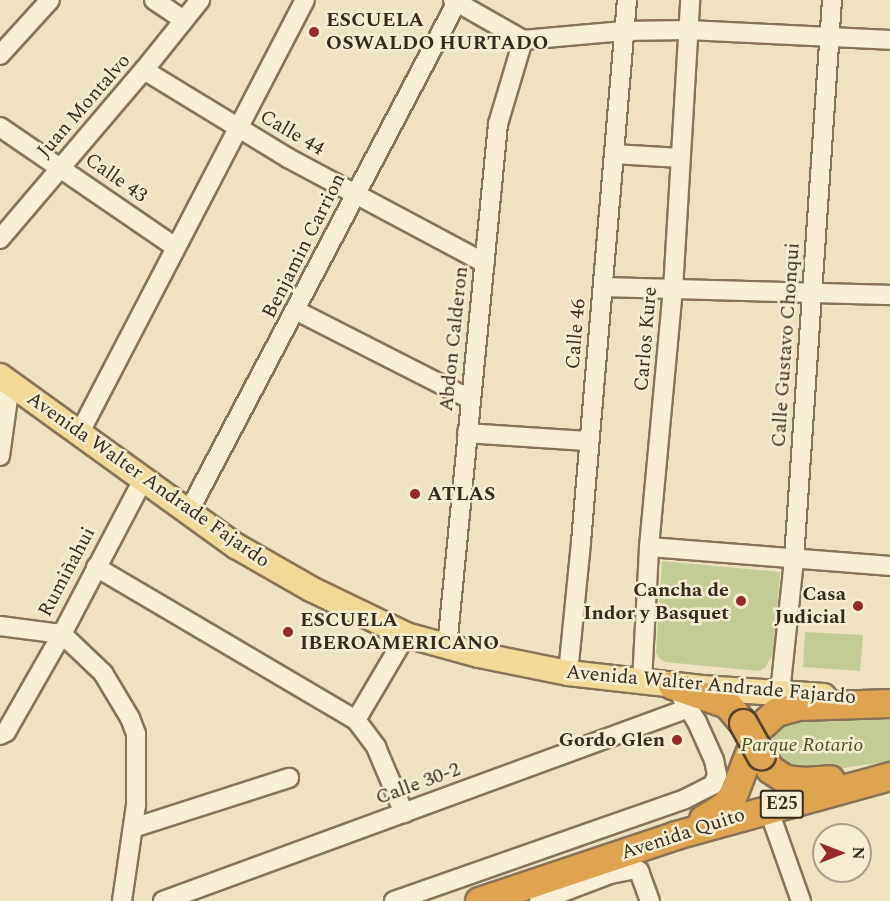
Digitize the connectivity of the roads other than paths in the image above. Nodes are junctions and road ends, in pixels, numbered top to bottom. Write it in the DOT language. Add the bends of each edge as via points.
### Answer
graph roads {
  1 [pos="50,0"];
  2 [pos="154,0"];
  3 [pos="200,0"];
  4 [pos="305,0"];
  5 [pos="627,0"];
  6 [pos="690,0"];
  7 [pos="832,0"];
  8 [pos="456,1"];
  9 [pos="184,20"];
  10 [pos="688,30"];
  11 [pos="624,31"];
  12 [pos="829,36"];
  13 [pos="523,40"];
  14 [pos="890,40"];
  15 [pos="0,55"];
  16 [pos="144,70"];
  17 [pos="0,127"];
  18 [pos="240,129"];
  19 [pos="614,154"];
  20 [pos="681,158"];
  21 [pos="61,167"];
  22 [pos="356,194"];
  23 [pos="0,238"];
  24 [pos="175,247"];
  25 [pos="484,263"];
  26 [pos="603,287"];
  27 [pos="673,290"];
  28 [pos="813,291"];
  29 [pos="890,295"];
  30 [pos="297,311"];
  31 [pos="5,380"];
  32 [pos="470,399"];
  33 [pos="466,433"];
  34 [pos="79,434"];
  35 [pos="589,441"];
  36 [pos="0,456"];
  37 [pos="143,480"];
  38 [pos="189,512"];
  39 [pos="649,547"];
  40 [pos="794,559"];
  41 [pos="890,566"];
  42 [pos="96,567"];
  43 [pos="0,626"];
  44 [pos="62,634"];
  45 [pos="406,635"];
  46 [pos="447,647"];
  47 [pos="568,673"];
  48 [pos="642,682"];
  49 [pos="672,685"];
  50 [pos="780,693"];
  51 [pos="890,703"];
  52 [pos="688,708"];
  53 [pos="356,720"];
  54 [pos="753,723"];
  55 [pos="0,735"];
  56 [pos="755,754"];
  57 [pos="890,774"];
  58 [pos="289,778"];
  59 [pos="768,808"];
  60 [pos="404,813"];
  61 [pos="685,819"];
  62 [pos="133,828"];
  63 [pos="122,901"];
  64 [pos="163,901"];
  65 [pos="394,901"];
  66 [pos="479,901"];
  67 [pos="539,901"];
  68 [pos="650,901"];
  69 [pos="801,901"];
  1 -- 15 [label="street"];
  2 -- 9 [label="street"];
  3 -- 9 [label="street, Juan Montalvo"];
  4 -- 18 [label="street"];
  5 -- 11 [label="street, Calle 46"];
  6 -- 10 [label="street, Carlos Kure"];
  7 -- 12 [label="street, Calle Gustavo Chonqui"];
  8 -- 13 [label="street"];
  8 -- 22 [label="street, Benjamin Carrion"];
  9 -- 16 [label="street, Juan Montalvo"];
  10 -- 11 [label="street"];
  10 -- 12 [label="street"];
  10 -- 20 [label="street, Carlos Kure"];
  11 -- 13 [label="street"];
  11 -- 19 [label="street, Calle 46"];
  12 -- 14 [label="street"];
  12 -- 28 [label="street, Calle Gustavo Chonqui"];
  13 -- 25 [label="street, Abdon Calderon" via="498,124"];
  16 -- 18 [label="street, Calle 44"];
  16 -- 21 [label="street, Juan Montalvo"];
  17 -- 21 [label="street, Calle 43"];
  18 -- 22 [label="street, Calle 44"];
  18 -- 24 [label="street"];
  19 -- 20 [label="street"];
  19 -- 26 [label="street, Calle 46"];
  20 -- 27 [label="street, Carlos Kure"];
  21 -- 23 [label="street, Juan Montalvo"];
  21 -- 24 [label="street, Calle 43"];
  22 -- 25 [label="street, Calle 44"];
  22 -- 30 [label="street, Benjamin Carrion"];
  24 -- 34 [label="street"];
  25 -- 32 [label="street, Abdon Calderon"];
  26 -- 27 [label="street"];
  26 -- 35 [label="street, Calle 46"];
  27 -- 28 [label="street"];
  27 -- 39 [label="street, Carlos Kure"];
  28 -- 29 [label="street"];
  28 -- 40 [label="street, Calle Gustavo Chonqui"];
  30 -- 32 [label="street"];
  30 -- 38 [label="street, Benjamin Carrion"];
  31 -- 34 [label="main road, Avenida Walter Andrade Fajardo"];
  31 -- 36 [label="street"];
  32 -- 33 [label="street, Abdon Calderon"];
  33 -- 35 [label="street"];
  33 -- 46 [label="street, Abdon Calderon"];
  34 -- 37 [label="main road, Avenida Walter Andrade Fajardo"];
  35 -- 47 [label="street, Calle 46"];
  37 -- 38 [label="main road, Avenida Walter Andrade Fajardo"];
  37 -- 42 [label="street, Rumiñahui"];
  38 -- 45 [label="main road, Avenida Walter Andrade Fajardo" via="237,546 311,589"];
  39 -- 40 [label="street"];
  39 -- 48 [label="street, Carlos Kure"];
  40 -- 41 [label="street"];
  40 -- 50 [label="street, Calle Gustavo Chonqui"];
  42 -- 44 [label="street, Rumiñahui"];
  42 -- 53 [label="street"];
  43 -- 44 [label="street, Rumiñahui"];
  44 -- 55 [label="street" via="6,732"];
  44 -- 62 [label="street" via="103,673 136,734"];
  45 -- 46 [label="main road, Avenida Walter Andrade Fajardo"];
  45 -- 53 [label="street"];
  46 -- 47 [label="main road, Avenida Walter Andrade Fajardo"];
  47 -- 48 [label="main road, Avenida Walter Andrade Fajardo"];
  48 -- 49 [label="main road, Avenida Walter Andrade Fajardo"];
  49 -- 50 [label="main road, Avenida Walter Andrade Fajardo"];
  49 -- 52 [label="street"];
  49 -- 54 [label="highway" via="727,704"];
  50 -- 51 [label="main road, Avenida Walter Andrade Fajardo"];
  51 -- 54 [label="highway" via="799,706"];
  52 -- 60 [label="street, Calle 30-2"];
  52 -- 61 [label="street" via="707,741 717,775"];
  53 -- 60 [label="street" via="376,747"];
  54 -- 56 [label="highway, bridge"];
  56 -- 57 [label="highway" via="770,769 794,781"];
  56 -- 61 [label="highway" via="729,801"];
  57 -- 59 [label="highway, Avenida Quito / E25"];
  58 -- 62 [label="street"];
  59 -- 61 [label="highway, Avenida Quito / E25"];
  59 -- 69 [label="street"];
  60 -- 64 [label="street, Calle 30-2"];
  61 -- 65 [label="street"];
  61 -- 66 [label="highway, Avenida Quito / E25"];
  62 -- 63 [label="street"];
  67 -- 68 [label="street" via="610,874 636,869"];
}
